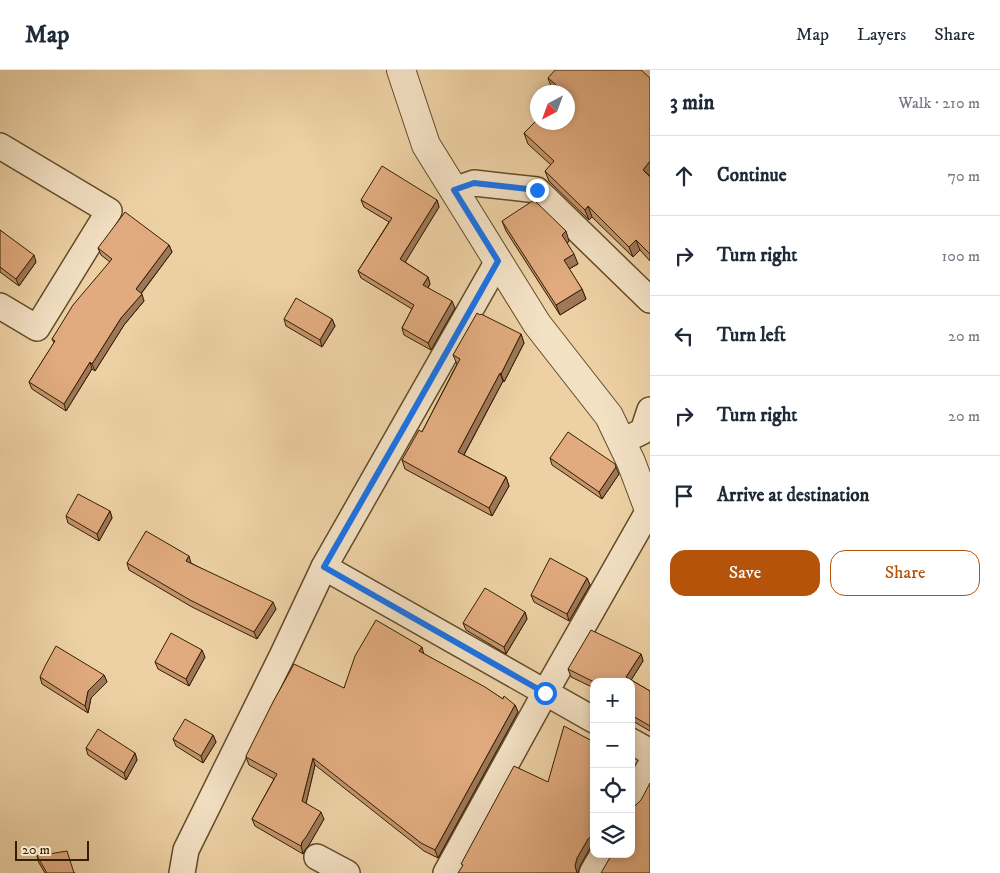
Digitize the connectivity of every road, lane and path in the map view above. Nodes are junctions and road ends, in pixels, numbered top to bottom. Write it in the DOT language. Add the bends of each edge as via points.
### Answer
graph roads {
  1 [pos="401,70"];
  2 [pos="0,146"];
  3 [pos="454,190"];
  4 [pos="498,261"];
  5 [pos="650,300"];
  6 [pos="0,306"];
  7 [pos="650,410"];
  8 [pos="621,442"];
  9 [pos="649,514"];
  10 [pos="324,567"];
  11 [pos="545,693"];
  12 [pos="590,718"];
  13 [pos="635,743"];
  14 [pos="650,752"];
  15 [pos="650,766"];
  16 [pos="635,794"];
  17 [pos="317,857"];
  18 [pos="600,858"];
  19 [pos="182,873"];
  20 [pos="347,873"];
  21 [pos="446,873"];
  22 [pos="592,873"];
  1 -- 3 [label="street" via="426,145"];
  2 -- 6 [label="street" via="109,211 37,328"];
  3 -- 4 [label="street"];
  3 -- 5 [label="street" via="474,183 537,190"];
  4 -- 8 [label="street" via="537,324 609,416"];
  4 -- 10 [label="street"];
  7 -- 8 [label="street" via="643,431"];
  8 -- 9 [label="street"];
  9 -- 11 [label="street"];
  10 -- 11 [label="street"];
  10 -- 19 [label="street" via="186,850"];
  11 -- 12 [label="street"];
  11 -- 21 [label="street"];
  13 -- 14 [label="street"];
  15 -- 16 [label="street"];
  17 -- 20 [label="street"];
  18 -- 22 [label="street"];
}
